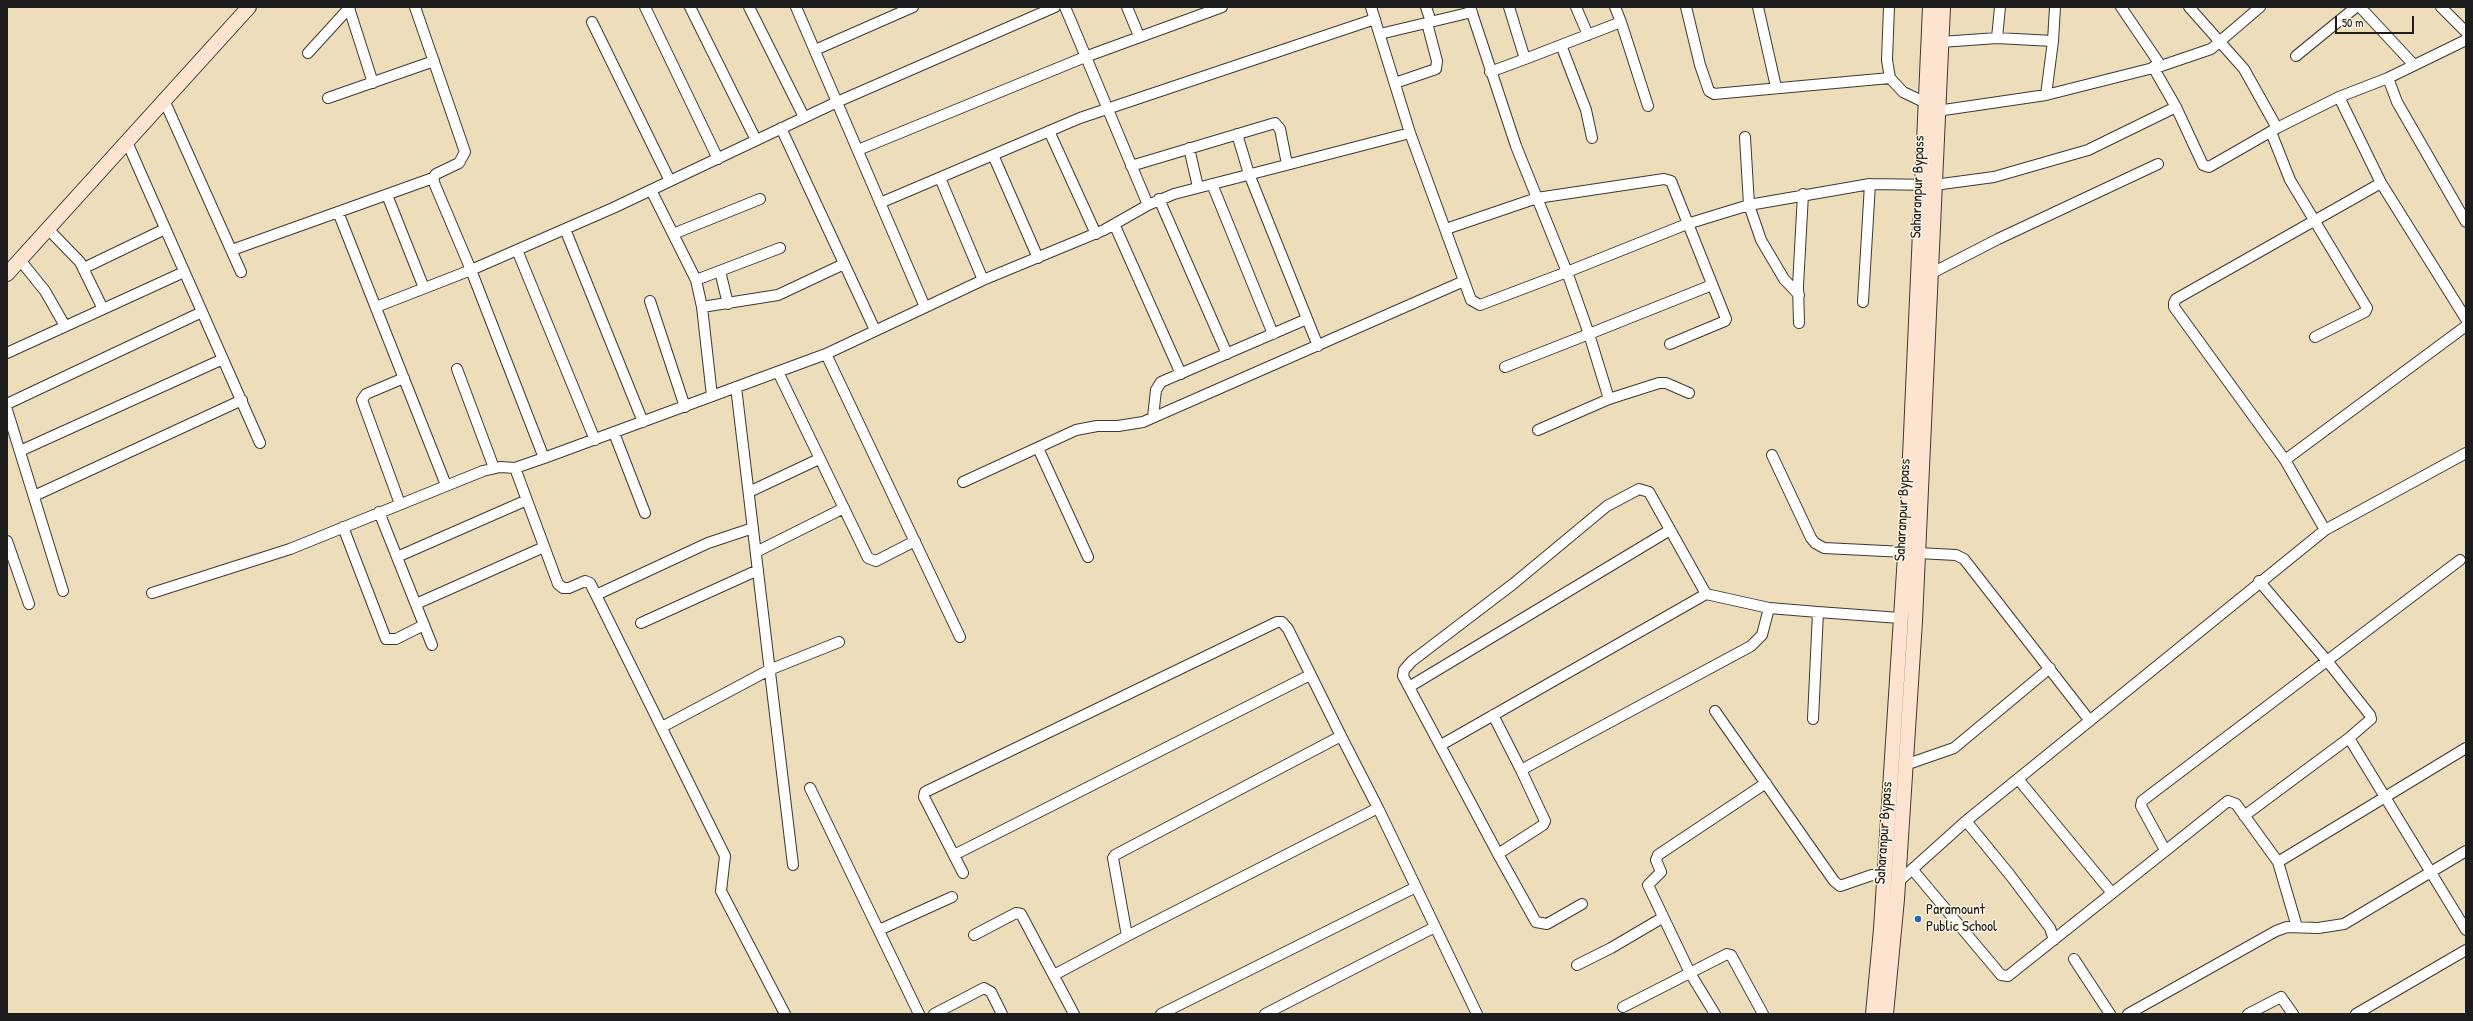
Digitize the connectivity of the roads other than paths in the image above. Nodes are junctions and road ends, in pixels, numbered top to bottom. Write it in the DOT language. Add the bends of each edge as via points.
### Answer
graph roads {
  1 [pos="249,7"];
  2 [pos="349,7"];
  3 [pos="415,7"];
  4 [pos="645,7"];
  5 [pos="690,7"];
  6 [pos="749,7"];
  7 [pos="796,7"];
  8 [pos="913,7"];
  9 [pos="1055,7"];
  10 [pos="1065,7"];
  11 [pos="1127,7"];
  12 [pos="1222,7"];
  13 [pos="1372,7"];
  14 [pos="1426,7"];
  15 [pos="1509,7"];
  16 [pos="1576,7"];
  17 [pos="1615,7"];
  18 [pos="1686,7"];
  19 [pos="1758,7"];
  20 [pos="1889,7"];
  21 [pos="1930,7"];
  22 [pos="1943,7"];
  23 [pos="2000,7"];
  24 [pos="2055,7"];
  25 [pos="2121,7"];
  26 [pos="2189,7"];
  27 [pos="2260,7"];
  28 [pos="2441,7"];
  29 [pos="2355,8"];
  30 [pos="1471,10"];
  31 [pos="1375,19"];
  32 [pos="592,22"];
  33 [pos="1621,22"];
  34 [pos="1429,23"];
  35 [pos="2466,32"];
  36 [pos="1380,34"];
  37 [pos="1588,34"];
  38 [pos="1139,36"];
  39 [pos="1997,38"];
  40 [pos="2466,40"];
  41 [pos="2053,41"];
  42 [pos="1941,42"];
  43 [pos="2221,42"];
  44 [pos="1561,45"];
  45 [pos="815,50"];
  46 [pos="308,53"];
  47 [pos="2296,56"];
  48 [pos="1085,57"];
  49 [pos="1525,58"];
  50 [pos="434,61"];
  51 [pos="2414,65"];
  52 [pos="2157,66"];
  53 [pos="1490,72"];
  54 [pos="1890,78"];
  55 [pos="2388,78"];
  56 [pos="373,82"];
  57 [pos="1395,83"];
  58 [pos="1776,87"];
  59 [pos="2046,95"];
  60 [pos="2339,97"];
  61 [pos="328,98"];
  62 [pos="164,100"];
  63 [pos="837,102"];
  64 [pos="1926,103"];
  65 [pos="1648,106"];
  66 [pos="2176,107"];
  67 [pos="1107,109"];
  68 [pos="1937,112"];
  69 [pos="804,117"];
  70 [pos="781,128"];
  71 [pos="2274,130"];
  72 [pos="1049,131"];
  73 [pos="1410,133"];
  74 [pos="1237,134"];
  75 [pos="1745,137"];
  76 [pos="1592,138"];
  77 [pos="756,140"];
  78 [pos="127,142"];
  79 [pos="1189,148"];
  80 [pos="858,150"];
  81 [pos="993,155"];
  82 [pos="718,159"];
  83 [pos="1288,164"];
  84 [pos="2158,164"];
  85 [pos="1131,166"];
  86 [pos="1249,174"];
  87 [pos="433,178"];
  88 [pos="940,178"];
  89 [pos="670,181"];
  90 [pos="2381,183"];
  91 [pos="1212,184"];
  92 [pos="1870,184"];
  93 [pos="1928,184"];
  94 [pos="1198,187"];
  95 [pos="651,190"];
  96 [pos="1803,194"];
  97 [pos="387,195"];
  98 [pos="1537,198"];
  99 [pos="760,199"];
  100 [pos="1159,199"];
  101 [pos="880,203"];
  102 [pos="1148,205"];
  103 [pos="1749,205"];
  104 [pos="338,212"];
  105 [pos="2316,220"];
  106 [pos="2466,222"];
  107 [pos="1687,224"];
  108 [pos="1115,226"];
  109 [pos="48,229"];
  110 [pos="165,229"];
  111 [pos="565,229"];
  112 [pos="1446,229"];
  113 [pos="673,234"];
  114 [pos="1096,234"];
  115 [pos="780,248"];
  116 [pos="232,250"];
  117 [pos="517,250"];
  118 [pos="1038,258"];
  119 [pos="20,260"];
  120 [pos="844,264"];
  121 [pos="84,268"];
  122 [pos="471,270"];
  123 [pos="720,271"];
  124 [pos="184,272"];
  125 [pos="241,272"];
  126 [pos="1567,272"];
  127 [pos="1932,273"];
  128 [pos="7,274"];
  129 [pos="696,280"];
  130 [pos="983,280"];
  131 [pos="1464,281"];
  132 [pos="1712,285"];
  133 [pos="424,288"];
  134 [pos="1799,295"];
  135 [pos="650,301"];
  136 [pos="1863,302"];
  137 [pos="728,304"];
  138 [pos="376,307"];
  139 [pos="702,307"];
  140 [pos="925,307"];
  141 [pos="104,309"];
  142 [pos="202,312"];
  143 [pos="1307,319"];
  144 [pos="2466,319"];
  145 [pos="1799,323"];
  146 [pos="65,326"];
  147 [pos="2466,326"];
  148 [pos="875,330"];
  149 [pos="1273,334"];
  150 [pos="1589,334"];
  151 [pos="2315,337"];
  152 [pos="1670,344"];
  153 [pos="1318,346"];
  154 [pos="7,353"];
  155 [pos="826,354"];
  156 [pos="1227,354"];
  157 [pos="223,359"];
  158 [pos="1505,367"];
  159 [pos="457,369"];
  160 [pos="778,372"];
  161 [pos="1181,374"];
  162 [pos="404,378"];
  163 [pos="736,387"];
  164 [pos="1689,393"];
  165 [pos="712,396"];
  166 [pos="1609,399"];
  167 [pos="242,400"];
  168 [pos="7,404"];
  169 [pos="685,407"];
  170 [pos="7,410"];
  171 [pos="1153,417"];
  172 [pos="643,422"];
  173 [pos="1538,430"];
  174 [pos="614,433"];
  175 [pos="595,440"];
  176 [pos="260,442"];
  177 [pos="1038,448"];
  178 [pos="20,451"];
  179 [pos="2466,453"];
  180 [pos="1772,456"];
  181 [pos="544,458"];
  182 [pos="819,459"];
  183 [pos="2285,460"];
  184 [pos="494,468"];
  185 [pos="515,468"];
  186 [pos="963,482"];
  187 [pos="446,485"];
  188 [pos="749,492"];
  189 [pos="34,496"];
  190 [pos="527,500"];
  191 [pos="400,504"];
  192 [pos="844,508"];
  193 [pos="380,512"];
  194 [pos="645,513"];
  195 [pos="343,528"];
  196 [pos="753,528"];
  197 [pos="1670,530"];
  198 [pos="2325,530"];
  199 [pos="915,541"];
  200 [pos="7,542"];
  201 [pos="544,547"];
  202 [pos="756,552"];
  203 [pos="1912,553"];
  204 [pos="397,557"];
  205 [pos="1088,557"];
  206 [pos="2460,560"];
  207 [pos="758,570"];
  208 [pos="2259,581"];
  209 [pos="1902,589"];
  210 [pos="1916,590"];
  211 [pos="63,591"];
  212 [pos="152,593"];
  213 [pos="1706,594"];
  214 [pos="596,595"];
  215 [pos="29,604"];
  216 [pos="416,604"];
  217 [pos="1769,608"];
  218 [pos="1818,612"];
  219 [pos="1900,618"];
  220 [pos="640,624"];
  221 [pos="424,625"];
  222 [pos="960,637"];
  223 [pos="839,642"];
  224 [pos="432,645"];
  225 [pos="2328,662"];
  226 [pos="2050,668"];
  227 [pos="769,670"];
  228 [pos="1310,675"];
  229 [pos="1409,687"];
  230 [pos="1714,711"];
  231 [pos="1493,715"];
  232 [pos="1813,719"];
  233 [pos="2090,721"];
  234 [pos="662,727"];
  235 [pos="1341,736"];
  236 [pos="2349,738"];
  237 [pos="1441,745"];
  238 [pos="2466,748"];
  239 [pos="1905,765"];
  240 [pos="1521,770"];
  241 [pos="2018,779"];
  242 [pos="1766,782"];
  243 [pos="810,788"];
  244 [pos="2384,797"];
  245 [pos="1378,808"];
  246 [pos="2244,816"];
  247 [pos="1966,821"];
  248 [pos="2165,850"];
  249 [pos="2466,851"];
  250 [pos="1498,854"];
  251 [pos="954,855"];
  252 [pos="2278,862"];
  253 [pos="793,865"];
  254 [pos="1912,869"];
  255 [pos="2431,872"];
  256 [pos="963,873"];
  257 [pos="1889,880"];
  258 [pos="1416,887"];
  259 [pos="2112,893"];
  260 [pos="952,897"];
  261 [pos="1582,904"];
  262 [pos="1662,918"];
  263 [pos="1435,927"];
  264 [pos="2298,927"];
  265 [pos="879,930"];
  266 [pos="2466,930"];
  267 [pos="974,935"];
  268 [pos="1127,936"];
  269 [pos="2054,940"];
  270 [pos="2466,950"];
  271 [pos="2074,959"];
  272 [pos="1577,965"];
  273 [pos="1690,973"];
  274 [pos="1054,975"];
  275 [pos="1623,1007"];
  276 [pos="785,1014"];
  277 [pos="919,1014"];
  278 [pos="934,1014"];
  279 [pos="1002,1014"];
  280 [pos="1074,1014"];
  281 [pos="1161,1014"];
  282 [pos="1265,1014"];
  283 [pos="1477,1014"];
  284 [pos="1715,1014"];
  285 [pos="1763,1014"];
  286 [pos="1873,1014"];
  287 [pos="1886,1014"];
  288 [pos="2110,1014"];
  289 [pos="2128,1014"];
  290 [pos="2248,1014"];
  291 [pos="2293,1014"];
  292 [pos="2356,1014"];
  1 -- 62 [label="main road"];
  2 -- 46 [label="street"];
  2 -- 56 [label="street"];
  3 -- 50 [label="street"];
  4 -- 82 [label="street"];
  5 -- 77 [label="street"];
  6 -- 69 [label="street"];
  7 -- 45 [label="street"];
  8 -- 45 [label="street"];
  9 -- 63 [label="street"];
  10 -- 48 [label="street"];
  11 -- 38 [label="street"];
  12 -- 38 [label="street"];
  13 -- 31 [label="street"];
  14 -- 34 [label="street"];
  15 -- 49 [label="street"];
  16 -- 37 [label="street"];
  17 -- 33 [label="street"];
  18 -- 58 [label="street" via="1700,65 1711,93 1726,94"];
  19 -- 58 [label="street"];
  20 -- 54 [label="street" via="1887,60"];
  21 -- 64 [label="main road"];
  22 -- 42 [label="main road, Saharanpur Bypass"];
  23 -- 39 [label="street"];
  24 -- 41 [label="street"];
  25 -- 52 [label="street"];
  26 -- 43 [label="street"];
  27 -- 43 [label="street"];
  28 -- 35 [label="street"];
  29 -- 47 [label="street"];
  29 -- 51 [label="street"];
  30 -- 34 [label="street"];
  30 -- 53 [label="street"];
  31 -- 36 [label="street"];
  31 -- 67 [label="street"];
  32 -- 89 [label="street"];
  33 -- 37 [label="street"];
  33 -- 65 [label="street"];
  34 -- 36 [label="street"];
  34 -- 57 [label="street" via="1437,61 1436,69"];
  36 -- 57 [label="street"];
  37 -- 44 [label="street"];
  38 -- 48 [label="street"];
  39 -- 41 [label="street"];
  39 -- 42 [label="street"];
  40 -- 51 [label="street"];
  41 -- 59 [label="street"];
  42 -- 68 [label="main road, Saharanpur Bypass"];
  43 -- 52 [label="street" via="2211,49"];
  43 -- 71 [label="street" via="2244,69"];
  44 -- 49 [label="street"];
  44 -- 76 [label="street" via="1586,110"];
  45 -- 63 [label="street"];
  48 -- 67 [label="street"];
  48 -- 80 [label="street"];
  49 -- 53 [label="street"];
  50 -- 56 [label="street"];
  50 -- 87 [label="street" via="465,152 459,163 440,171"];
  51 -- 55 [label="street"];
  52 -- 59 [label="street"];
  52 -- 66 [label="street"];
  53 -- 98 [label="street"];
  54 -- 58 [label="street"];
  54 -- 64 [label="street" via="1904,92"];
  55 -- 60 [label="street"];
  55 -- 106 [label="street" via="2398,102"];
  56 -- 61 [label="street"];
  57 -- 73 [label="street"];
  59 -- 68 [label="street"];
  60 -- 71 [label="street"];
  60 -- 90 [label="street"];
  62 -- 78 [label="main road"];
  62 -- 116 [label="street"];
  63 -- 69 [label="street"];
  63 -- 80 [label="street"];
  64 -- 93 [label="main road"];
  66 -- 71 [label="street" via="2205,166 2209,167"];
  66 -- 93 [label="street" via="2088,150 1994,177"];
  67 -- 72 [label="street"];
  67 -- 85 [label="street"];
  68 -- 93 [label="main road, Saharanpur Bypass"];
  69 -- 70 [label="street"];
  70 -- 77 [label="street"];
  70 -- 120 [label="street"];
  71 -- 105 [label="street" via="2290,180"];
  72 -- 81 [label="street"];
  72 -- 114 [label="street"];
  73 -- 83 [label="street"];
  73 -- 112 [label="street"];
  74 -- 79 [label="street"];
  74 -- 83 [label="street" via="1275,123 1280,129"];
  74 -- 86 [label="street"];
  75 -- 103 [label="street"];
  77 -- 82 [label="street"];
  78 -- 109 [label="main road"];
  78 -- 110 [label="street"];
  79 -- 85 [label="street"];
  79 -- 94 [label="street"];
  80 -- 101 [label="street"];
  81 -- 88 [label="street"];
  81 -- 118 [label="street"];
  82 -- 89 [label="street"];
  83 -- 86 [label="street"];
  84 -- 127 [label="street"];
  85 -- 102 [label="street"];
  86 -- 91 [label="street"];
  86 -- 143 [label="street"];
  87 -- 97 [label="street"];
  87 -- 122 [label="street"];
  88 -- 101 [label="street"];
  88 -- 130 [label="street"];
  89 -- 95 [label="street"];
  90 -- 105 [label="street"];
  90 -- 144 [label="street"];
  91 -- 94 [label="street"];
  91 -- 149 [label="street"];
  92 -- 93 [label="street"];
  92 -- 96 [label="street"];
  92 -- 136 [label="street"];
  93 -- 127 [label="main road, Saharanpur Bypass"];
  93 -- 203 [label="main road"];
  94 -- 100 [label="street"];
  95 -- 111 [label="street"];
  95 -- 113 [label="street"];
  96 -- 103 [label="street"];
  96 -- 134 [label="street"];
  97 -- 104 [label="street"];
  97 -- 133 [label="street"];
  98 -- 107 [label="street" via="1666,179 1674,186"];
  98 -- 112 [label="street"];
  98 -- 126 [label="street"];
  99 -- 113 [label="street"];
  100 -- 102 [label="street"];
  100 -- 156 [label="street"];
  101 -- 140 [label="street"];
  102 -- 108 [label="street"];
  103 -- 107 [label="street"];
  103 -- 134 [label="street" via="1761,240 1784,279"];
  104 -- 116 [label="street"];
  104 -- 138 [label="street"];
  105 -- 151 [label="street" via="2367,308 2365,312"];
  105 -- 183 [label="street" via="2176,299 2174,303 2174,307"];
  107 -- 126 [label="street"];
  107 -- 132 [label="street"];
  108 -- 114 [label="street"];
  108 -- 161 [label="street"];
  109 -- 119 [label="main road"];
  109 -- 121 [label="street"];
  110 -- 121 [label="street"];
  110 -- 124 [label="street"];
  111 -- 117 [label="street"];
  111 -- 172 [label="street"];
  112 -- 131 [label="street"];
  113 -- 129 [label="street"];
  114 -- 118 [label="street"];
  115 -- 123 [label="street"];
  116 -- 125 [label="street"];
  117 -- 122 [label="street"];
  117 -- 175 [label="street"];
  118 -- 130 [label="street"];
  119 -- 128 [label="main road"];
  119 -- 146 [label="street" via="45,291"];
  120 -- 137 [label="street" via="778,296"];
  120 -- 148 [label="street"];
  121 -- 141 [label="street"];
  122 -- 133 [label="street"];
  122 -- 181 [label="street"];
  123 -- 129 [label="street"];
  123 -- 137 [label="street"];
  124 -- 141 [label="street"];
  124 -- 142 [label="street"];
  126 -- 131 [label="street" via="1480,305 1471,300"];
  126 -- 150 [label="street"];
  127 -- 203 [label="main road, Saharanpur Bypass"];
  129 -- 139 [label="street"];
  130 -- 140 [label="street"];
  131 -- 153 [label="street"];
  132 -- 150 [label="street"];
  132 -- 152 [label="street" via="1726,317 1725,321"];
  133 -- 138 [label="street"];
  134 -- 145 [label="street"];
  135 -- 169 [label="street"];
  137 -- 139 [label="street"];
  138 -- 162 [label="street"];
  139 -- 165 [label="street"];
  140 -- 148 [label="street"];
  141 -- 146 [label="street"];
  142 -- 157 [label="street"];
  142 -- 168 [label="street"];
  143 -- 149 [label="street"];
  143 -- 153 [label="street"];
  146 -- 154 [label="street"];
  147 -- 183 [label="street"];
  148 -- 155 [label="street"];
  149 -- 156 [label="street"];
  150 -- 158 [label="street"];
  150 -- 166 [label="street"];
  153 -- 171 [label="street"];
  155 -- 160 [label="street"];
  155 -- 199 [label="street"];
  156 -- 161 [label="street"];
  157 -- 167 [label="street"];
  157 -- 178 [label="street"];
  159 -- 184 [label="street"];
  160 -- 163 [label="street"];
  160 -- 182 [label="street"];
  161 -- 171 [label="street" via="1158,385"];
  162 -- 187 [label="street"];
  162 -- 191 [label="street" via="366,394 362,400"];
  163 -- 165 [label="street"];
  163 -- 188 [label="street"];
  164 -- 166 [label="street" via="1666,383 1659,383"];
  165 -- 169 [label="street"];
  166 -- 173 [label="street"];
  167 -- 176 [label="street"];
  167 -- 189 [label="street"];
  169 -- 172 [label="street"];
  170 -- 178 [label="street"];
  171 -- 177 [label="street" via="1134,424 1082,429"];
  172 -- 174 [label="street"];
  174 -- 175 [label="street"];
  174 -- 194 [label="street"];
  175 -- 181 [label="street"];
  177 -- 186 [label="street"];
  177 -- 205 [label="street"];
  178 -- 189 [label="street"];
  179 -- 198 [label="street"];
  180 -- 203 [label="street" via="1815,543 1824,548"];
  181 -- 185 [label="street"];
  182 -- 188 [label="street"];
  182 -- 192 [label="street"];
  183 -- 198 [label="street"];
  184 -- 185 [label="street"];
  184 -- 187 [label="street"];
  185 -- 190 [label="street"];
  187 -- 191 [label="street"];
  188 -- 196 [label="street"];
  189 -- 211 [label="street"];
  190 -- 201 [label="street"];
  190 -- 204 [label="street"];
  191 -- 193 [label="street"];
  192 -- 199 [label="street" via="866,554 872,561"];
  192 -- 202 [label="street"];
  193 -- 195 [label="street"];
  193 -- 204 [label="street"];
  195 -- 212 [label="street" via="290,549"];
  195 -- 221 [label="street" via="386,639 396,639"];
  196 -- 202 [label="street"];
  196 -- 214 [label="street" via="708,543"];
  197 -- 213 [label="street"];
  197 -- 229 [label="street"];
  197 -- 229 [label="street" via="1645,489 1639,489 1607,506 1513,584 1407,666 1403,676"];
  198 -- 208 [label="street"];
  199 -- 222 [label="street"];
  200 -- 215 [label="street"];
  201 -- 214 [label="street" via="560,587 569,588 586,581 590,583"];
  201 -- 216 [label="street"];
  202 -- 207 [label="street"];
  203 -- 209 [label="main road"];
  203 -- 210 [label="main road, Saharanpur Bypass"];
  203 -- 226 [label="street" via="1956,556 1964,560"];
  204 -- 216 [label="street"];
  206 -- 225 [label="street" via="2436,576"];
  207 -- 220 [label="street"];
  207 -- 227 [label="street"];
  208 -- 225 [label="street"];
  208 -- 233 [label="street"];
  209 -- 210 [label="main road"];
  209 -- 219 [label="main road"];
  210 -- 239 [label="main road, Saharanpur Bypass"];
  213 -- 217 [label="street"];
  213 -- 231 [label="street"];
  214 -- 234 [label="street"];
  216 -- 221 [label="street"];
  217 -- 218 [label="street"];
  217 -- 240 [label="street" via="1762,635 1751,646"];
  218 -- 219 [label="street"];
  218 -- 232 [label="street"];
  219 -- 257 [label="main road"];
  221 -- 224 [label="street"];
  223 -- 227 [label="street"];
  225 -- 236 [label="street" via="2371,717 2368,723"];
  225 -- 248 [label="street" via="2142,801 2141,806"];
  226 -- 233 [label="street"];
  226 -- 239 [label="street" via="1954,748"];
  227 -- 234 [label="street"];
  227 -- 253 [label="street"];
  228 -- 235 [label="street"];
  228 -- 251 [label="street"];
  228 -- 251 [label="street" via="1288,629 1282,622 1277,622 925,792 924,797"];
  229 -- 237 [label="street"];
  230 -- 242 [label="street"];
  231 -- 237 [label="street"];
  231 -- 240 [label="street"];
  233 -- 241 [label="street"];
  234 -- 276 [label="street" via="725,856 726,866 721,886 724,896"];
  235 -- 245 [label="street"];
  235 -- 268 [label="street" via="1115,855 1113,858"];
  236 -- 244 [label="street"];
  236 -- 246 [label="street"];
  237 -- 250 [label="street"];
  238 -- 244 [label="street"];
  239 -- 257 [label="main road, Saharanpur Bypass"];
  240 -- 250 [label="street" via="1545,821 1543,825"];
  241 -- 247 [label="street"];
  241 -- 259 [label="street"];
  242 -- 257 [label="street" via="1837,885 1843,886 1872,875"];
  242 -- 262 [label="street" via="1658,855 1656,860 1661,872 1648,885"];
  243 -- 265 [label="street"];
  244 -- 252 [label="street"];
  244 -- 255 [label="street"];
  245 -- 258 [label="street"];
  245 -- 268 [label="street"];
  246 -- 248 [label="street" via="2236,804 2228,801"];
  246 -- 252 [label="street"];
  247 -- 254 [label="street"];
  247 -- 269 [label="street" via="2046,922"];
  248 -- 259 [label="street"];
  249 -- 255 [label="street"];
  250 -- 261 [label="street" via="1538,923 1547,924"];
  251 -- 256 [label="street"];
  252 -- 264 [label="street"];
  254 -- 257 [label="street"];
  254 -- 269 [label="street" via="2001,975 2008,976"];
  255 -- 264 [label="street" via="2344,924 2318,928"];
  255 -- 266 [label="street"];
  257 -- 286 [label="main road"];
  257 -- 287 [label="main road, Saharanpur Bypass"];
  258 -- 263 [label="street"];
  258 -- 281 [label="street"];
  259 -- 269 [label="street"];
  260 -- 265 [label="street"];
  262 -- 272 [label="street"];
  262 -- 273 [label="street"];
  263 -- 282 [label="street"];
  263 -- 283 [label="street"];
  264 -- 289 [label="street" via="2276,931"];
  265 -- 277 [label="street"];
  267 -- 274 [label="street" via="1016,913 1021,914"];
  268 -- 274 [label="street"];
  270 -- 292 [label="street"];
  271 -- 288 [label="street"];
  273 -- 275 [label="street"];
  273 -- 284 [label="street"];
  273 -- 285 [label="street" via="1723,955 1731,955"];
  274 -- 280 [label="street"];
  278 -- 279 [label="street" via="984,988 991,992"];
  290 -- 291 [label="street" via="2281,997"];
}
